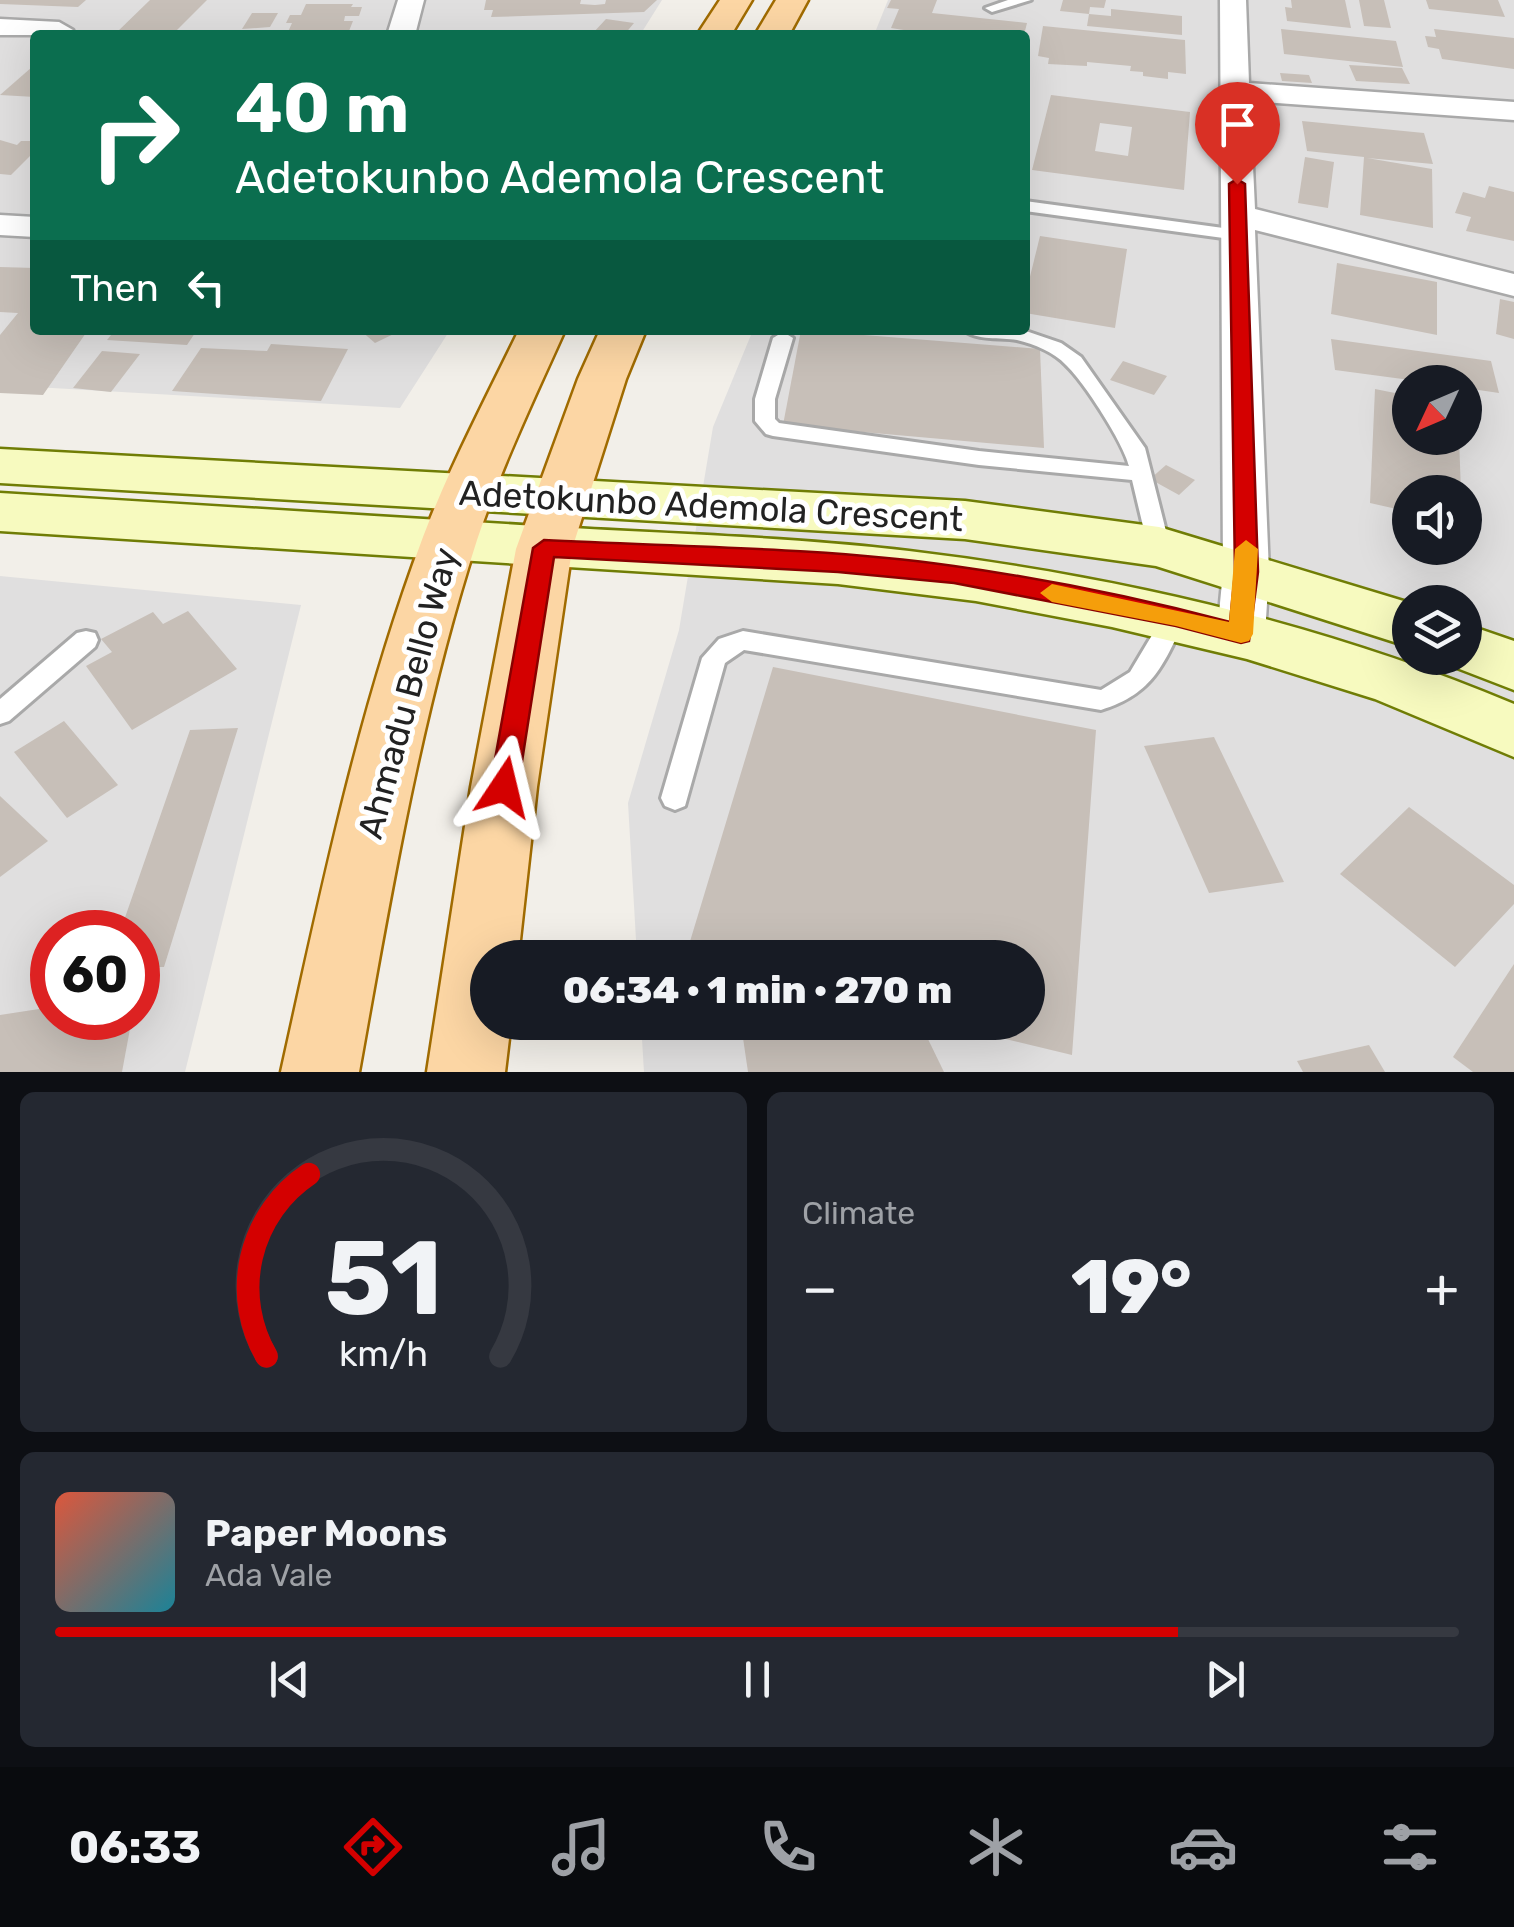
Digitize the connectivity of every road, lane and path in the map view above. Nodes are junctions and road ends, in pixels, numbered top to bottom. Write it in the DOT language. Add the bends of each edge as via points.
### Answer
graph roads {
  1 [pos="411,0"];
  2 [pos="736,0"];
  3 [pos="792,0"];
  4 [pos="1024,0"];
  5 [pos="1233,0"];
  6 [pos="992,8"];
  7 [pos="0,27"];
  8 [pos="58,30"];
  9 [pos="402,30"];
  10 [pos="717,30"];
  11 [pos="775,30"];
  12 [pos="1234,91"];
  13 [pos="1514,111"];
  14 [pos="1030,206"];
  15 [pos="0,225"];
  16 [pos="1238,225"];
  17 [pos="30,227"];
  18 [pos="1514,285"];
  19 [pos="540,335"];
  20 [pos="622,335"];
  21 [pos="1012,335"];
  22 [pos="783,338"];
  23 [pos="0,466"];
  24 [pos="1141,474"];
  25 [pos="0,512"];
  26 [pos="458,517"];
  27 [pos="552,524"];
  28 [pos="1159,547"];
  29 [pos="1246,572"];
  30 [pos="1176,616"];
  31 [pos="1392,619"];
  32 [pos="1241,634"];
  33 [pos="86,640"];
  34 [pos="1482,654"];
  35 [pos="1514,666"];
  36 [pos="0,714"];
  37 [pos="1514,730"];
  38 [pos="675,798"];
  39 [pos="320,1072"];
  40 [pos="466,1072"];
  1 -- 9 [label="street"];
  2 -- 10 [label="main road"];
  3 -- 11 [label="main road"];
  4 -- 6 [label="lane"];
  5 -- 12 [label="street"];
  7 -- 8 [label="street"];
  12 -- 13 [label="street"];
  12 -- 16 [label="street"];
  14 -- 16 [label="lane"];
  15 -- 17 [label="street"];
  16 -- 18 [label="street"];
  16 -- 29 [label="street"];
  19 -- 26 [label="main road, Ahmadu Bello Way"];
  20 -- 27 [label="main road"];
  21 -- 24 [label="lane" via="1074,361 1135,448"];
  22 -- 24 [label="lane" via="765,399 765,421 773,430"];
  23 -- 26 [label="main road, Adetokunbo Ademola Crescent"];
  24 -- 28 [label="lane"];
  25 -- 26 [label="main road, Adetokunbo Ademola Crescent"];
  26 -- 27 [label="main road, Adetokunbo Ademola Crescent"];
  26 -- 39 [label="main road, Ahmadu Bello Way" via="380,771"];
  27 -- 28 [label="main road, Adetokunbo Ademola Crescent" via="965,520"];
  27 -- 30 [label="main road, Adetokunbo Ademola Crescent" via="954,574"];
  27 -- 40 [label="main road" via="504,787"];
  28 -- 29 [label="main road, Adetokunbo Ademola Crescent"];
  29 -- 31 [label="main road, Adetokunbo Ademola Crescent"];
  29 -- 32 [label="street"];
  30 -- 32 [label="main road, Adetokunbo Ademola Crescent"];
  30 -- 38 [label="lane" via="1139,683 1101,700 744,640 714,658"];
  32 -- 37 [label="main road, Adetokunbo Ademola Crescent" via="1384,678"];
  33 -- 36 [label="lane"];
  34 -- 35 [label="main road"];
}
